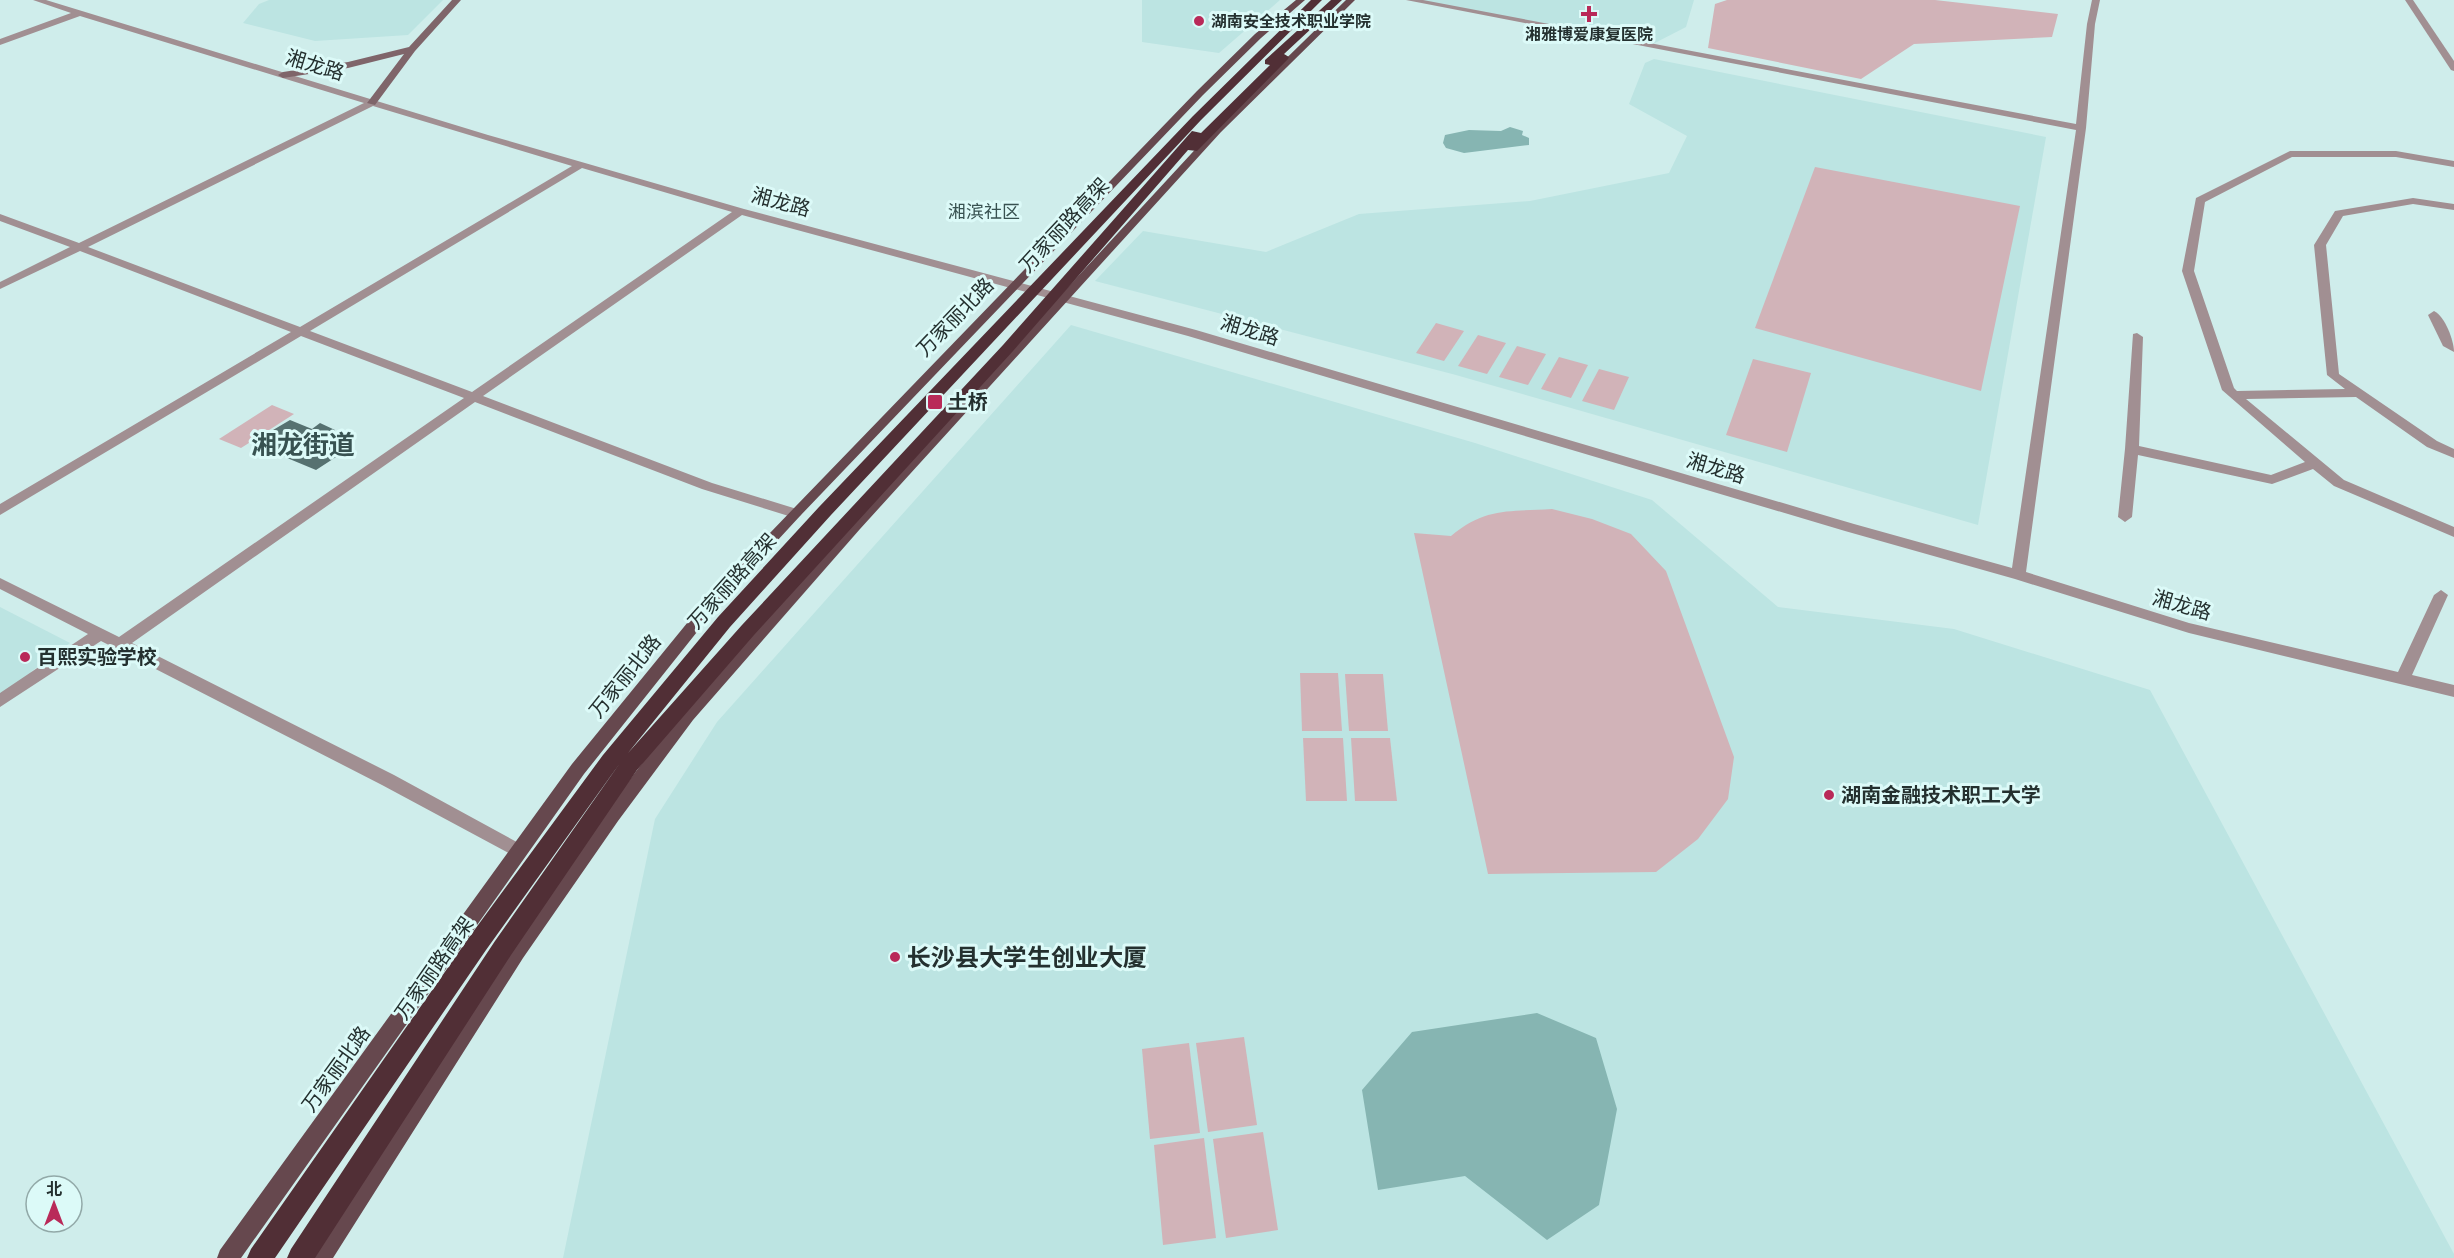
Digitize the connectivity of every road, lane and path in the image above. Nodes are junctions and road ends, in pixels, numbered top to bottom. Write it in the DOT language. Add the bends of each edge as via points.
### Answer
graph roads {
  1 [pos="36,0"];
  2 [pos="457,0"];
  3 [pos="1301,0"];
  4 [pos="1317,0"];
  5 [pos="1350,0"];
  6 [pos="1410,0"];
  7 [pos="2096,0"];
  8 [pos="2409,0"];
  9 [pos="1335,4"];
  10 [pos="80,13"];
  11 [pos="0,42"];
  12 [pos="412,49"];
  13 [pos="2454,68"];
  14 [pos="283,75"];
  15 [pos="372,103"];
  16 [pos="2081,128"];
  17 [pos="582,164"];
  18 [pos="2454,164"];
  19 [pos="2454,207"];
  20 [pos="740,211"];
  21 [pos="0,217"];
  22 [pos="78,247"];
  23 [pos="1015,285"];
  24 [pos="0,286"];
  25 [pos="1065,299"];
  26 [pos="2434,315"];
  27 [pos="300,332"];
  28 [pos="2137,337"];
  29 [pos="2454,348"];
  30 [pos="2358,393"];
  31 [pos="2235,395"];
  32 [pos="473,397"];
  33 [pos="2132,449"];
  34 [pos="2454,454"];
  35 [pos="2315,463"];
  36 [pos="0,510"];
  37 [pos="795,513"];
  38 [pos="2125,517"];
  39 [pos="2454,532"];
  40 [pos="2018,575"];
  41 [pos="0,583"];
  42 [pos="2441,595"];
  43 [pos="100,634"];
  44 [pos="120,644"];
  45 [pos="2402,680"];
  46 [pos="2454,691"];
  47 [pos="0,701"];
  48 [pos="518,851"];
  49 [pos="228,1258"];
  50 [pos="260,1258"];
  51 [pos="300,1258"];
  52 [pos="321,1258"];
  1 -- 10 [label="street, 湘龙路"];
  2 -- 12 [label="street"];
  3 -- 23 [label="main road, 万家丽北路" via="1200,93"];
  4 -- 50 [label="highway, 万家丽路高架" via="1189,125 724,622 610,760"];
  5 -- 9 [label="highway, 万家丽路高架"];
  5 -- 25 [label="main road" via="1218,130"];
  6 -- 16 [label="street"];
  7 -- 16 [label="street"];
  8 -- 13 [label="street"];
  9 -- 51 [label="highway, 万家丽路高架" via="1208,121 630,765 502,948"];
  10 -- 11 [label="street"];
  10 -- 14 [label="street, 湘龙路"];
  12 -- 14 [label="street" via="348,65"];
  12 -- 15 [label="street"];
  14 -- 15 [label="street, 湘龙路"];
  15 -- 17 [label="street, 湘龙路"];
  15 -- 22 [label="street"];
  16 -- 40 [label="street"];
  17 -- 20 [label="street, 湘龙路"];
  17 -- 27 [label="street"];
  18 -- 31 [label="street" via="2396,154 2290,154 2200,200 2188,271 2228,390"];
  19 -- 30 [label="street" via="2413,201 2339,213 2320,245 2333,375"];
  20 -- 23 [label="street, 湘龙路"];
  20 -- 32 [label="street"];
  21 -- 22 [label="street"];
  22 -- 24 [label="street"];
  22 -- 27 [label="street"];
  23 -- 25 [label="street, 湘龙路"];
  23 -- 37 [label="main road, 万家丽北路"];
  25 -- 40 [label="street, 湘龙路"];
  25 -- 52 [label="main road" via="687,716 517,952"];
  26 -- 29 [label="street" via="2447,343"];
  27 -- 32 [label="street"];
  27 -- 36 [label="street"];
  28 -- 33 [label="street"];
  30 -- 31 [label="street"];
  30 -- 34 [label="street" via="2432,444"];
  31 -- 35 [label="street"];
  32 -- 37 [label="street" via="707,486"];
  32 -- 44 [label="street"];
  33 -- 35 [label="street" via="2272,480"];
  33 -- 38 [label="street"];
  35 -- 39 [label="street" via="2339,483"];
  37 -- 48 [label="main road, 万家丽北路" via="715,599 640,690"];
  40 -- 45 [label="street, 湘龙路" via="2189,628"];
  41 -- 43 [label="street"];
  42 -- 45 [label="street"];
  43 -- 44 [label="street"];
  43 -- 47 [label="street"];
  44 -- 48 [label="street" via="388,780"];
  45 -- 46 [label="street, 湘龙路"];
  48 -- 49 [label="main road, 万家丽北路"];
}
